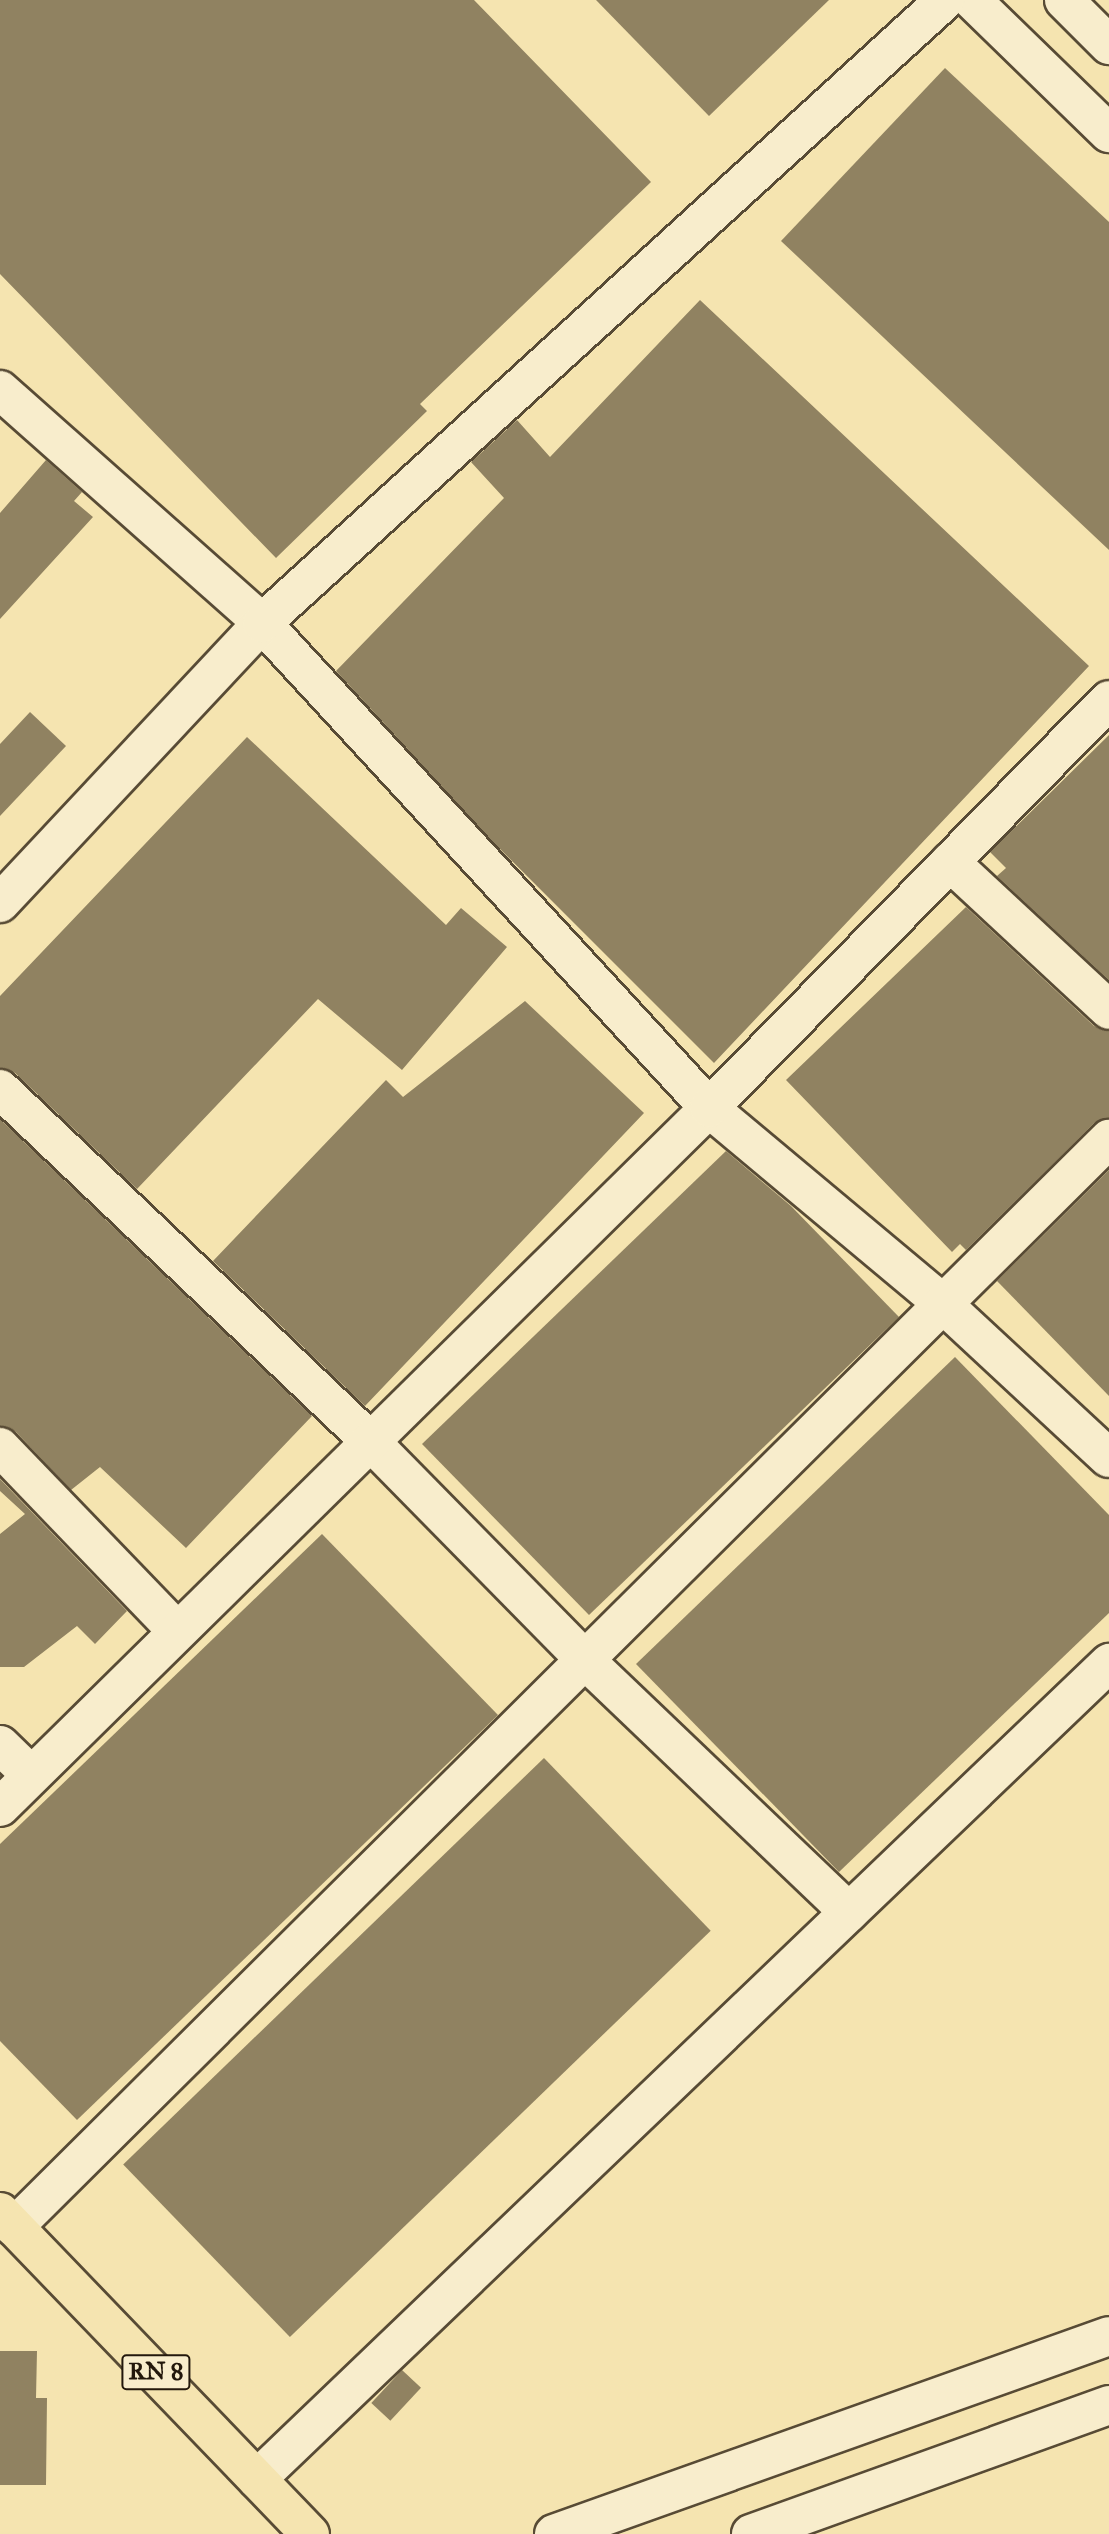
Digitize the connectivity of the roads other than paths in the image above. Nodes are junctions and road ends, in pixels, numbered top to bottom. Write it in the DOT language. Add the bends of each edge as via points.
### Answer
graph roads {
  1 [pos="945,0"];
  2 [pos="972,0"];
  3 [pos="1064,0"];
  4 [pos="1109,45"];
  5 [pos="1109,133"];
  6 [pos="0,390"];
  7 [pos="261,623"];
  8 [pos="1109,700"];
  9 [pos="950,862"];
  10 [pos="0,903"];
  11 [pos="1109,1010"];
  12 [pos="0,1089"];
  13 [pos="709,1108"];
  14 [pos="1109,1139"];
  15 [pos="943,1304"];
  16 [pos="370,1441"];
  17 [pos="0,1447"];
  18 [pos="1109,1458"];
  19 [pos="175,1629"];
  20 [pos="585,1660"];
  21 [pos="1109,1664"];
  22 [pos="0,1745"];
  23 [pos="31,1775"];
  24 [pos="0,1807"];
  25 [pos="849,1912"];
  26 [pos="7,2220"];
  27 [pos="1109,2336"];
  28 [pos="1109,2405"];
  29 [pos="257,2479"];
  30 [pos="310,2534"];
  31 [pos="554,2534"];
  32 [pos="751,2534"];
  1 -- 7 [label="street"];
  2 -- 5 [label="street"];
  3 -- 4 [label="street"];
  6 -- 7 [label="street"];
  7 -- 10 [label="street"];
  7 -- 13 [label="street"];
  8 -- 9 [label="street"];
  9 -- 11 [label="street"];
  9 -- 13 [label="street"];
  12 -- 16 [label="street"];
  13 -- 15 [label="street"];
  13 -- 16 [label="street"];
  14 -- 15 [label="street"];
  15 -- 18 [label="street"];
  15 -- 20 [label="street"];
  16 -- 19 [label="street"];
  16 -- 20 [label="street"];
  17 -- 19 [label="street"];
  19 -- 23 [label="street"];
  20 -- 25 [label="street"];
  20 -- 26 [label="street"];
  21 -- 25 [label="street"];
  22 -- 23 [label="street"];
  23 -- 24 [label="street"];
  25 -- 29 [label="street"];
  26 -- 29 [label="main road, RN 8"];
  27 -- 31 [label="street"];
  28 -- 32 [label="street"];
  29 -- 30 [label="main road, RN 8"];
}
